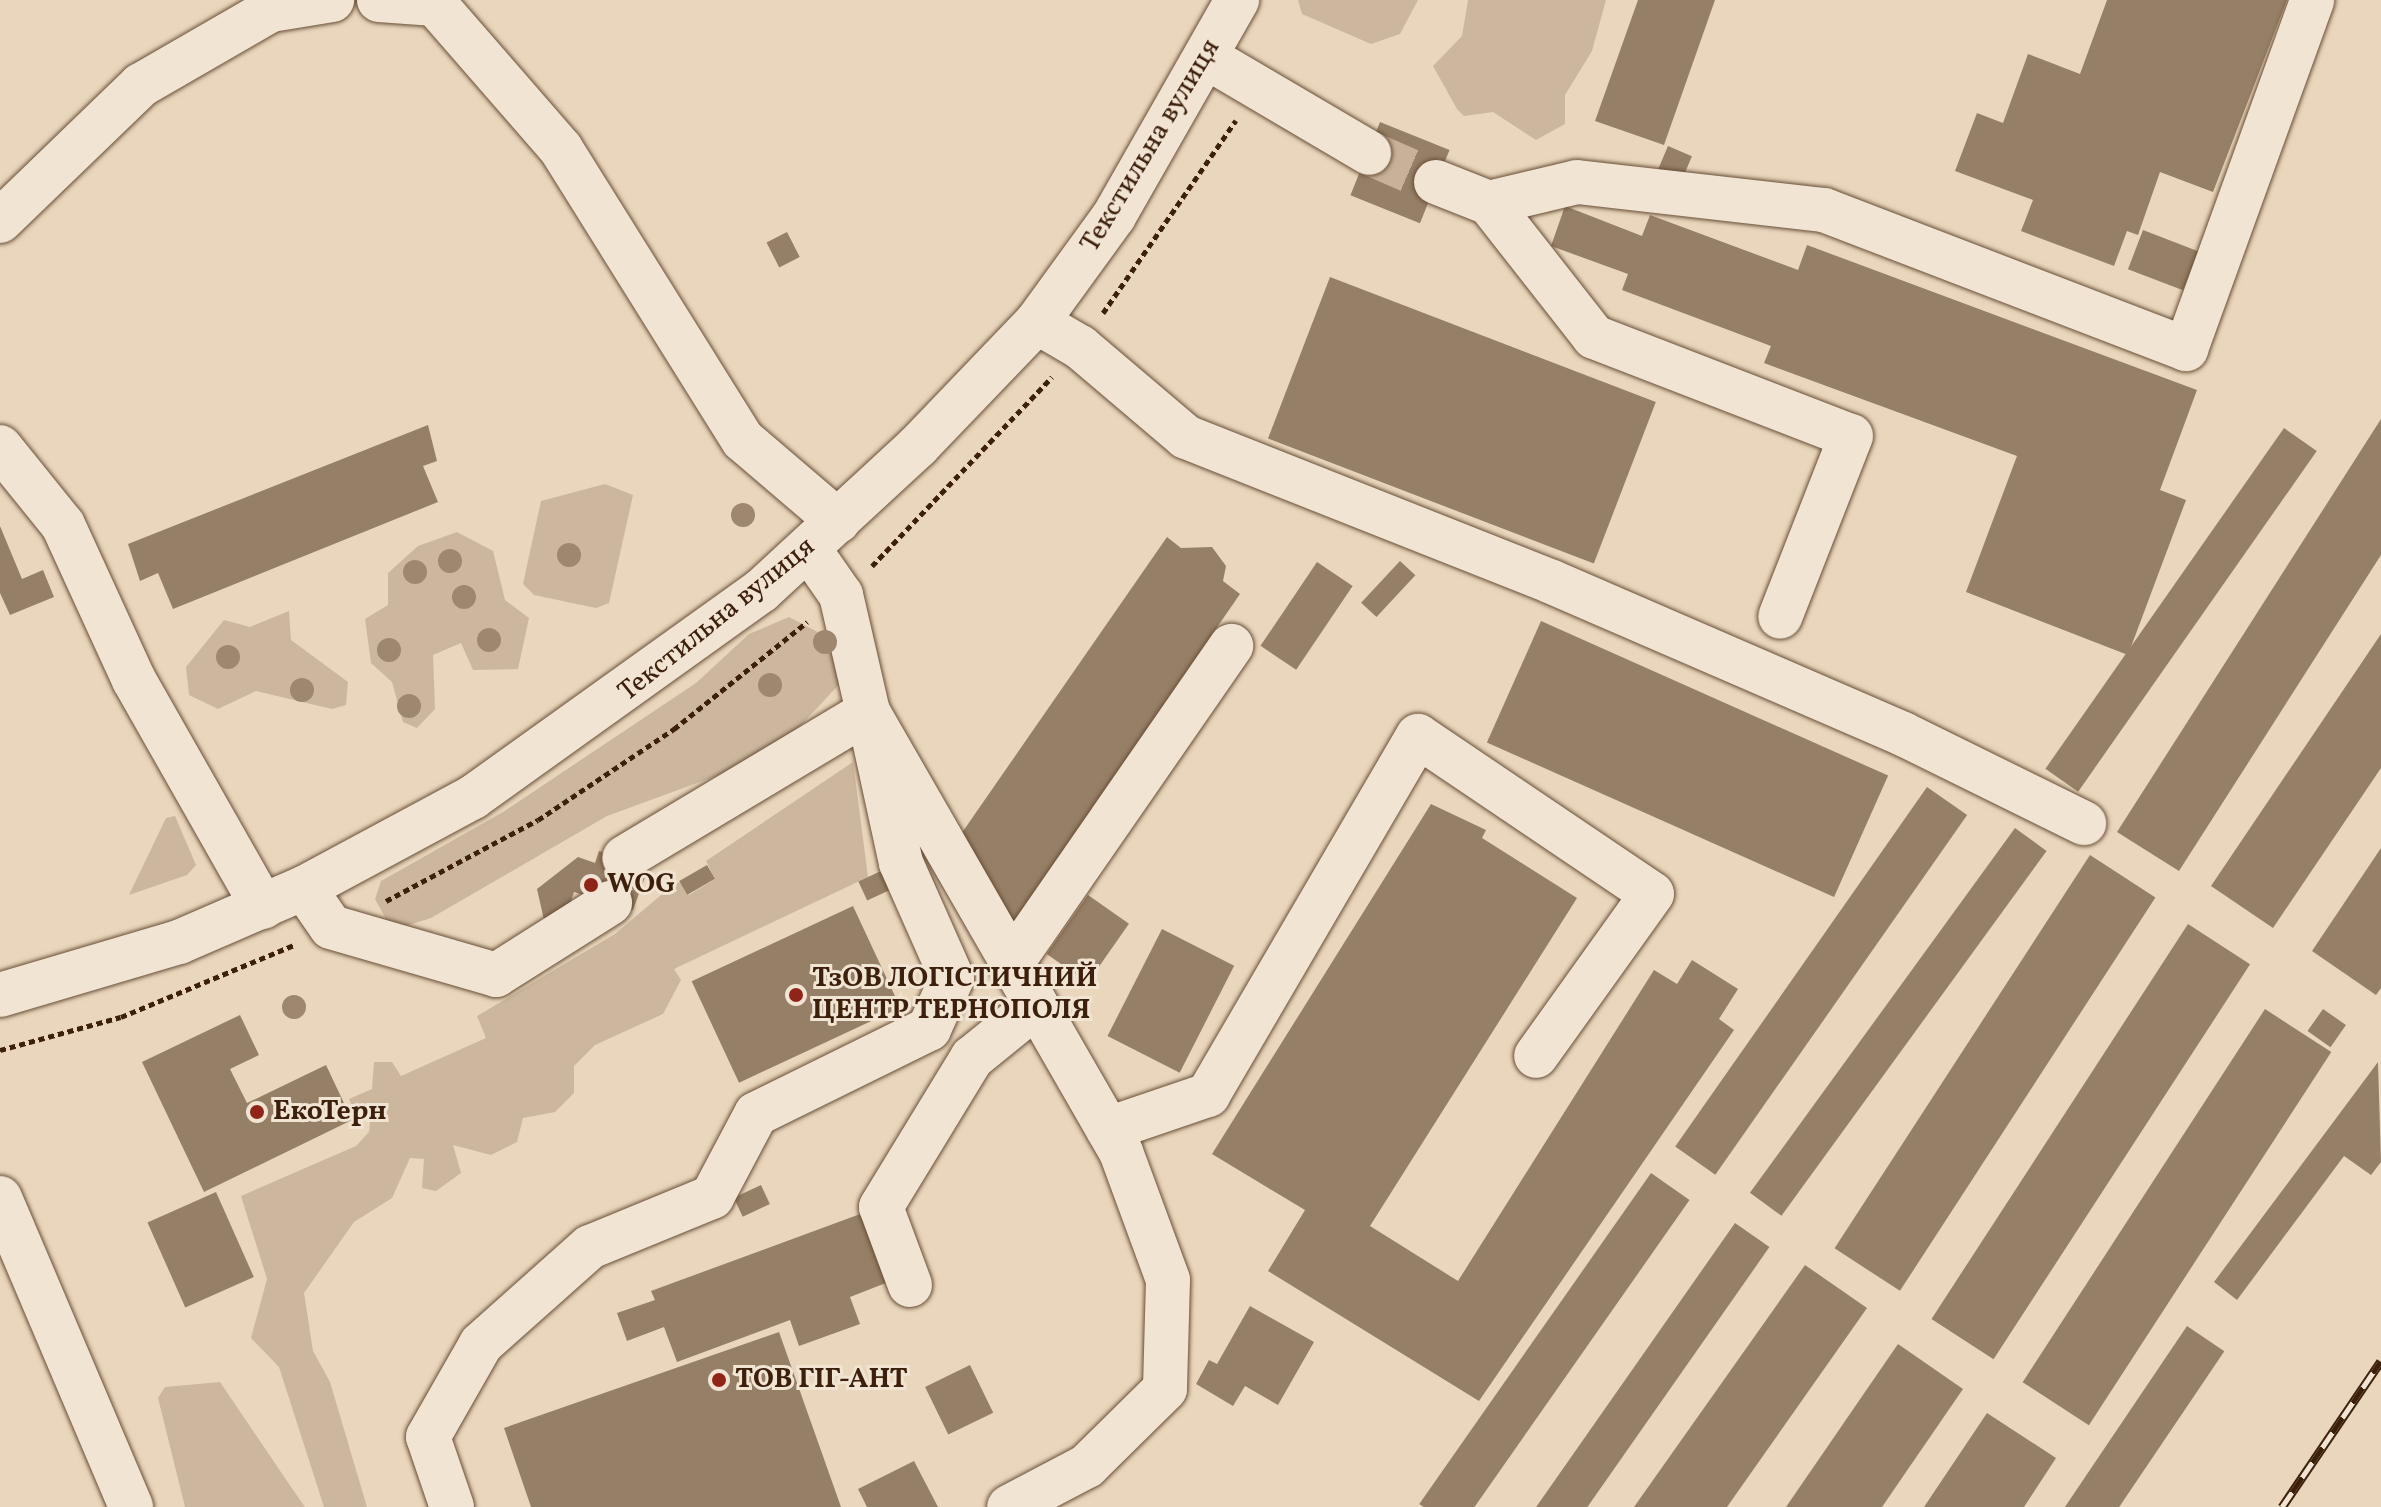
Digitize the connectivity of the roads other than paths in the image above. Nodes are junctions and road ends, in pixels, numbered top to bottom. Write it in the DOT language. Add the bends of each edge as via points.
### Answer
graph roads {
  1 [pos="332,0"];
  2 [pos="379,0"];
  3 [pos="1237,0"];
  4 [pos="2312,0"];
  5 [pos="1208,58"];
  6 [pos="1369,153"];
  7 [pos="1436,182"];
  8 [pos="1489,203"];
  9 [pos="0,221"];
  10 [pos="1037,322"];
  11 [pos="0,447"];
  12 [pos="824,535"];
  13 [pos="1780,617"];
  14 [pos="1231,646"];
  15 [pos="868,712"];
  16 [pos="2084,823"];
  17 [pos="624,858"];
  18 [pos="304,888"];
  19 [pos="610,903"];
  20 [pos="263,907"];
  21 [pos="1011,964"];
  22 [pos="0,995"];
  23 [pos="1036,1006"];
  24 [pos="1536,1056"];
  25 [pos="1108,1129"];
  26 [pos="0,1198"];
  27 [pos="910,1285"];
  28 [pos="131,1507"];
  29 [pos="452,1507"];
  30 [pos="1009,1507"];
  1 -- 9 [label="street" via="271,10 141,85"];
  2 -- 12 [label="street" via="435,4 561,149 743,440"];
  3 -- 5 [label="street, Текстильна вулиця"];
  4 -- 8 [label="street" via="2186,349 1824,210 1577,182"];
  5 -- 6 [label="street"];
  5 -- 10 [label="street, Текстильна вулиця" via="1114,216"];
  7 -- 8 [label="street"];
  8 -- 13 [label="street" via="1594,337 1851,436"];
  10 -- 12 [label="street, Текстильна вулиця"];
  10 -- 16 [label="street" via="1080,347 1186,437 1552,582 1903,734"];
  11 -- 20 [label="street" via="63,525 134,680"];
  12 -- 15 [label="street"];
  12 -- 18 [label="street, Текстильна вулиця" via="612,704 498,780"];
  14 -- 21 [label="street"];
  15 -- 17 [label="street"];
  15 -- 21 [label="street"];
  15 -- 29 [label="street" via="901,863 952,978 929,1029 756,1114 712,1197 590,1247 481,1344 428,1437"];
  18 -- 19 [label="street" via="331,927 496,975"];
  18 -- 20 [label="street, Текстильна вулиця"];
  20 -- 22 [label="street, Текстильна вулиця" via="179,942"];
  21 -- 23 [label="street"];
  23 -- 25 [label="street"];
  23 -- 27 [label="street" via="972,1058 881,1207"];
  24 -- 25 [label="street" via="1652,894 1418,736 1208,1095"];
  25 -- 30 [label="street" via="1168,1280 1165,1389 1087,1466"];
  26 -- 28 [label="street"];
}
